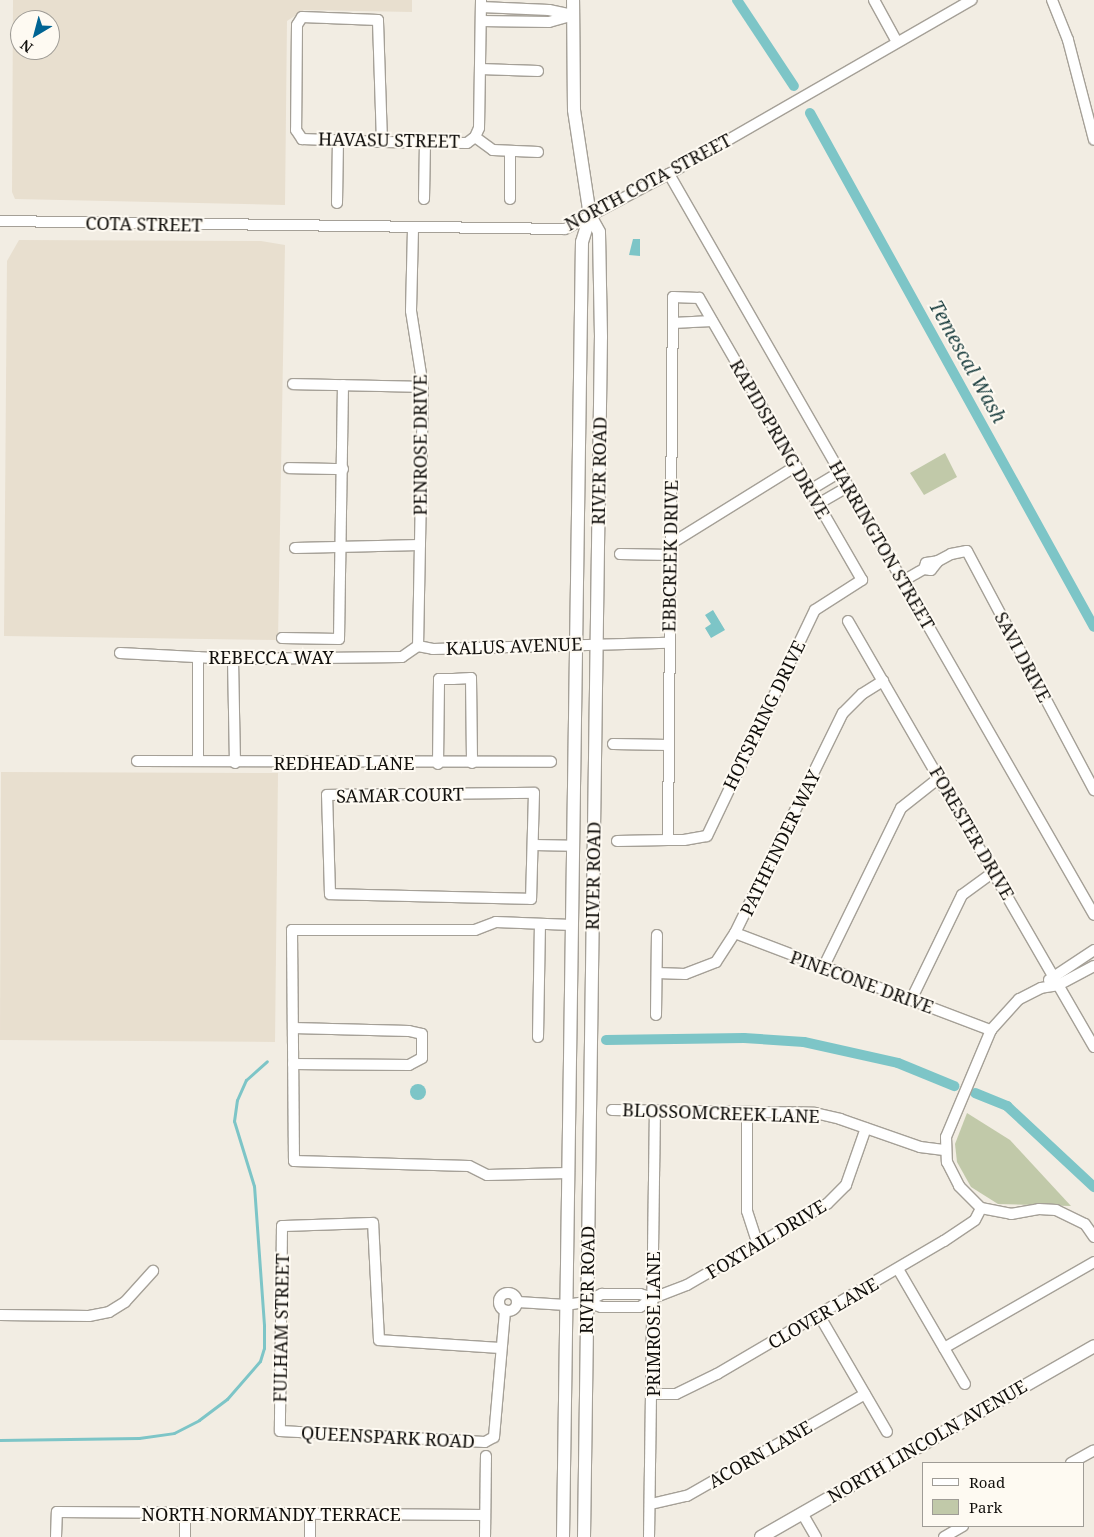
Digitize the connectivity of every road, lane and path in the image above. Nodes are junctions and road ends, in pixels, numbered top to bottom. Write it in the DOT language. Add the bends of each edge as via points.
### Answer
graph roads {
  1 [pos="573,0"];
  2 [pos="874,0"];
  3 [pos="972,0"];
  4 [pos="1052,0"];
  5 [pos="481,4"];
  6 [pos="573,16"];
  7 [pos="481,21"];
  8 [pos="897,42"];
  9 [pos="480,69"];
  10 [pos="538,71"];
  11 [pos="476,137"];
  12 [pos="1094,140"];
  13 [pos="338,141"];
  14 [pos="382,142"];
  15 [pos="425,142"];
  16 [pos="510,151"];
  17 [pos="538,152"];
  18 [pos="670,174"];
  19 [pos="424,199"];
  20 [pos="510,200"];
  21 [pos="337,203"];
  22 [pos="590,216"];
  23 [pos="0,220"];
  24 [pos="288,227"];
  25 [pos="413,229"];
  26 [pos="699,298"];
  27 [pos="712,321"];
  28 [pos="673,323"];
  29 [pos="293,384"];
  30 [pos="343,385"];
  31 [pos="423,387"];
  32 [pos="796,466"];
  33 [pos="289,468"];
  34 [pos="343,469"];
  35 [pos="840,472"];
  36 [pos="848,487"];
  37 [pos="810,490"];
  38 [pos="818,504"];
  39 [pos="672,543"];
  40 [pos="420,545"];
  41 [pos="342,547"];
  42 [pos="295,548"];
  43 [pos="620,554"];
  44 [pos="671,554"];
  45 [pos="862,580"];
  46 [pos="903,581"];
  47 [pos="848,621"];
  48 [pos="282,638"];
  49 [pos="596,643"];
  50 [pos="668,643"];
  51 [pos="576,644"];
  52 [pos="418,646"];
  53 [pos="120,653"];
  54 [pos="198,657"];
  55 [pos="233,659"];
  56 [pos="883,681"];
  57 [pos="613,744"];
  58 [pos="668,745"];
  59 [pos="137,761"];
  60 [pos="198,761"];
  61 [pos="551,762"];
  62 [pos="235,763"];
  63 [pos="472,763"];
  64 [pos="438,764"];
  65 [pos="939,778"];
  66 [pos="1094,790"];
  67 [pos="668,840"];
  68 [pos="617,841"];
  69 [pos="534,845"];
  70 [pos="573,846"];
  71 [pos="994,872"];
  72 [pos="1094,915"];
  73 [pos="540,924"];
  74 [pos="572,925"];
  75 [pos="735,933"];
  76 [pos="657,935"];
  77 [pos="1094,950"];
  78 [pos="1094,966"];
  79 [pos="823,968"];
  80 [pos="657,973"];
  81 [pos="1053,974"];
  82 [pos="1059,986"];
  83 [pos="1041,988"];
  84 [pos="911,1000"];
  85 [pos="656,1015"];
  86 [pos="293,1028"];
  87 [pos="991,1030"];
  88 [pos="538,1037"];
  89 [pos="1094,1047"];
  90 [pos="293,1064"];
  91 [pos="612,1110"];
  92 [pos="654,1112"];
  93 [pos="746,1112"];
  94 [pos="866,1128"];
  95 [pos="946,1150"];
  96 [pos="568,1173"];
  97 [pos="981,1208"];
  98 [pos="1094,1237"];
  99 [pos="758,1244"];
  100 [pos="1094,1262"];
  101 [pos="898,1269"];
  102 [pos="154,1271"];
  103 [pos="653,1298"];
  104 [pos="518,1302"];
  105 [pos="586,1302"];
  106 [pos="566,1305"];
  107 [pos="505,1310"];
  108 [pos="0,1315"];
  109 [pos="819,1315"];
  110 [pos="1094,1346"];
  111 [pos="500,1348"];
  112 [pos="944,1348"];
  113 [pos="965,1384"];
  114 [pos="652,1394"];
  115 [pos="865,1394"];
  116 [pos="280,1431"];
  117 [pos="887,1432"];
  118 [pos="1094,1450"];
  119 [pos="486,1456"];
  120 [pos="1073,1462"];
  121 [pos="651,1504"];
  122 [pos="310,1513"];
  123 [pos="802,1513"];
  124 [pos="185,1514"];
  125 [pos="485,1515"];
  126 [pos="961,1527"];
  127 [pos="56,1537"];
  128 [pos="185,1537"];
  129 [pos="310,1537"];
  130 [pos="485,1537"];
  131 [pos="563,1537"];
  132 [pos="584,1537"];
  133 [pos="649,1537"];
  134 [pos="761,1537"];
  135 [pos="816,1537"];
  136 [pos="944,1537"];
  1 -- 6 [label="main road, RIVER ROAD"];
  2 -- 8 [label="street"];
  3 -- 8 [label="street, NORTH COTA STREET"];
  4 -- 12 [label="street" via="1068,40"];
  5 -- 6 [label="street" via="549,10"];
  5 -- 7 [label="street"];
  6 -- 7 [label="street" via="549,22"];
  6 -- 22 [label="main road, RIVER ROAD" via="574,110"];
  7 -- 9 [label="street"];
  8 -- 18 [label="street, NORTH COTA STREET"];
  9 -- 10 [label="street"];
  9 -- 11 [label="street"];
  11 -- 15 [label="street, HAVASU STREET" via="467,143"];
  11 -- 16 [label="street" via="493,150"];
  13 -- 14 [label="street, HAVASU STREET"];
  13 -- 14 [label="street, HAVASU STREET" via="302,139 296,130 297,25 302,17 378,20"];
  13 -- 21 [label="street"];
  14 -- 15 [label="street, HAVASU STREET"];
  15 -- 19 [label="street"];
  16 -- 17 [label="street"];
  16 -- 20 [label="street"];
  18 -- 22 [label="street, NORTH COTA STREET"];
  18 -- 35 [label="street, HARRINGTON STREET"];
  22 -- 25 [label="street, NORTH COTA STREET" via="565,229"];
  22 -- 49 [label="main road, RIVER ROAD" via="599,232 601,337"];
  22 -- 51 [label="main road, RIVER ROAD" via="582,242"];
  23 -- 24 [label="street, COTA STREET"];
  24 -- 25 [label="street, NORTH COTA STREET"];
  25 -- 31 [label="street, PENROSE DRIVE" via="411,311"];
  26 -- 27 [label="street, RAPIDSPRING DRIVE"];
  26 -- 28 [label="street, EBBCREEK DRIVE" via="674,297"];
  27 -- 28 [label="street"];
  27 -- 32 [label="street, RAPIDSPRING DRIVE"];
  28 -- 39 [label="street, EBBCREEK DRIVE"];
  29 -- 30 [label="street"];
  30 -- 31 [label="street"];
  30 -- 34 [label="street"];
  31 -- 40 [label="street, PENROSE DRIVE"];
  32 -- 37 [label="street, RAPIDSPRING DRIVE"];
  32 -- 39 [label="street"];
  33 -- 34 [label="street"];
  34 -- 41 [label="street"];
  35 -- 36 [label="street, HARRINGTON STREET"];
  35 -- 37 [label="street"];
  36 -- 38 [label="street"];
  36 -- 46 [label="street, HARRINGTON STREET"];
  37 -- 38 [label="street, RAPIDSPRING DRIVE"];
  38 -- 45 [label="street, RAPIDSPRING DRIVE"];
  39 -- 44 [label="street, EBBCREEK DRIVE"];
  40 -- 41 [label="street"];
  40 -- 52 [label="street, PENROSE DRIVE"];
  41 -- 42 [label="street"];
  41 -- 48 [label="street" via="339,638"];
  43 -- 44 [label="street"];
  44 -- 50 [label="street, EBBCREEK DRIVE"];
  45 -- 67 [label="street, HOTSPRING DRIVE" via="815,610 707,836"];
  46 -- 66 [label="street, SAVI DRIVE" via="924,569 926,563 967,551"];
  46 -- 72 [label="street, HARRINGTON STREET"];
  47 -- 56 [label="street, FORESTER DRIVE"];
  49 -- 50 [label="street, KALUS AVENUE"];
  49 -- 51 [label="street, KALUS AVENUE"];
  49 -- 105 [label="main road, RIVER ROAD"];
  50 -- 58 [label="street, EBBCREEK DRIVE"];
  51 -- 52 [label="street, KALUS AVENUE" via="433,649"];
  51 -- 70 [label="main road, RIVER ROAD"];
  52 -- 55 [label="street, REBECCA WAY" via="402,657"];
  53 -- 54 [label="street, REBECCA WAY"];
  54 -- 55 [label="street, REBECCA WAY"];
  54 -- 60 [label="street"];
  55 -- 62 [label="street"];
  56 -- 65 [label="street, FORESTER DRIVE"];
  56 -- 75 [label="street, PATHFINDER WAY" via="862,694 843,713"];
  57 -- 58 [label="street"];
  58 -- 67 [label="street, EBBCREEK DRIVE"];
  59 -- 60 [label="street, REDHEAD LANE"];
  60 -- 62 [label="street, REDHEAD LANE"];
  61 -- 63 [label="street, REDHEAD LANE"];
  62 -- 64 [label="street, REDHEAD LANE"];
  63 -- 64 [label="street, REDHEAD LANE"];
  63 -- 64 [label="street" via="470,678 439,679"];
  65 -- 71 [label="street, FORESTER DRIVE"];
  65 -- 79 [label="street" via="901,808"];
  67 -- 68 [label="street"];
  69 -- 69 [label="street, SAMAR COURT" via="534,793 327,795 330,894 531,899"];
  69 -- 70 [label="street"];
  70 -- 74 [label="main road, RIVER ROAD"];
  71 -- 81 [label="street, FORESTER DRIVE"];
  71 -- 84 [label="street" via="962,894"];
  73 -- 74 [label="street"];
  73 -- 86 [label="street" via="496,922 475,930 292,930"];
  73 -- 88 [label="street"];
  74 -- 96 [label="main road, RIVER ROAD"];
  75 -- 79 [label="street, PINECONE DRIVE"];
  75 -- 80 [label="street, PATHFINDER WAY" via="716,962 685,974"];
  76 -- 80 [label="street"];
  77 -- 81 [label="street"];
  78 -- 82 [label="street"];
  79 -- 84 [label="street, PINECONE DRIVE"];
  80 -- 85 [label="street"];
  81 -- 82 [label="street, FORESTER DRIVE"];
  81 -- 83 [label="street"];
  82 -- 83 [label="street"];
  82 -- 89 [label="street, FORESTER DRIVE"];
  83 -- 87 [label="street" via="1019,999"];
  84 -- 87 [label="street, PINECONE DRIVE"];
  86 -- 90 [label="street"];
  86 -- 90 [label="street" via="391,1030 422,1034 422,1058 409,1065"];
  87 -- 95 [label="street" via="953,1115 946,1137"];
  90 -- 96 [label="street" via="294,1160 469,1166 487,1175"];
  91 -- 92 [label="street, BLOSSOMCREEK LANE"];
  92 -- 93 [label="street, BLOSSOMCREEK LANE"];
  92 -- 103 [label="street, PRIMROSE LANE"];
  93 -- 94 [label="street, BLOSSOMCREEK LANE" via="815,1113"];
  93 -- 99 [label="street" via="746,1210"];
  94 -- 95 [label="street, BLOSSOMCREEK LANE" via="920,1147"];
  94 -- 99 [label="street, FOXTAIL DRIVE" via="846,1185 827,1204"];
  95 -- 97 [label="street" via="947,1162 959,1186"];
  96 -- 106 [label="main road, RIVER ROAD"];
  97 -- 98 [label="street" via="1011,1214 1039,1209 1056,1210 1085,1224"];
  97 -- 101 [label="street, CLOVER LANE" via="975,1220"];
  99 -- 103 [label="street, FOXTAIL DRIVE" via="687,1285"];
  100 -- 112 [label="street"];
  101 -- 109 [label="street, CLOVER LANE"];
  101 -- 112 [label="street"];
  102 -- 108 [label="street" via="125,1302 109,1312 89,1316"];
  103 -- 105 [label="street, FOXTAIL DRIVE" via="640,1307 601,1307"];
  103 -- 114 [label="street, PRIMROSE LANE"];
  104 -- 106 [label="street"];
  104 -- 107 [label="street" via="514,1310"];
  104 -- 107 [label="street" via="514,1294 504,1294 499,1302"];
  105 -- 106 [label="street"];
  105 -- 132 [label="main road, RIVER ROAD"];
  106 -- 131 [label="main road, RIVER ROAD"];
  107 -- 111 [label="street"];
  109 -- 114 [label="street, CLOVER LANE" via="687,1390 676,1394"];
  109 -- 115 [label="street"];
  110 -- 123 [label="main road, NORTH LINCOLN AVENUE"];
  111 -- 116 [label="street, QUEENSPARK ROAD" via="494,1437 485,1442"];
  111 -- 116 [label="street, FULHAM STREET" via="379,1340 374,1222 282,1226"];
  112 -- 113 [label="street"];
  114 -- 121 [label="street, PRIMROSE LANE"];
  115 -- 117 [label="street"];
  115 -- 121 [label="street, ACORN LANE" via="687,1496"];
  118 -- 120 [label="street"];
  119 -- 125 [label="street"];
  121 -- 133 [label="street, PRIMROSE LANE"];
  122 -- 124 [label="street, NORTH NORMANDY TERRACE"];
  122 -- 125 [label="street, NORTH NORMANDY TERRACE"];
  122 -- 129 [label="street"];
  123 -- 134 [label="main road, NORTH LINCOLN AVENUE"];
  123 -- 135 [label="street"];
  124 -- 127 [label="street, NORTH NORMANDY TERRACE" via="57,1512"];
  124 -- 128 [label="street"];
  125 -- 130 [label="street"];
  126 -- 136 [label="street"];
}
